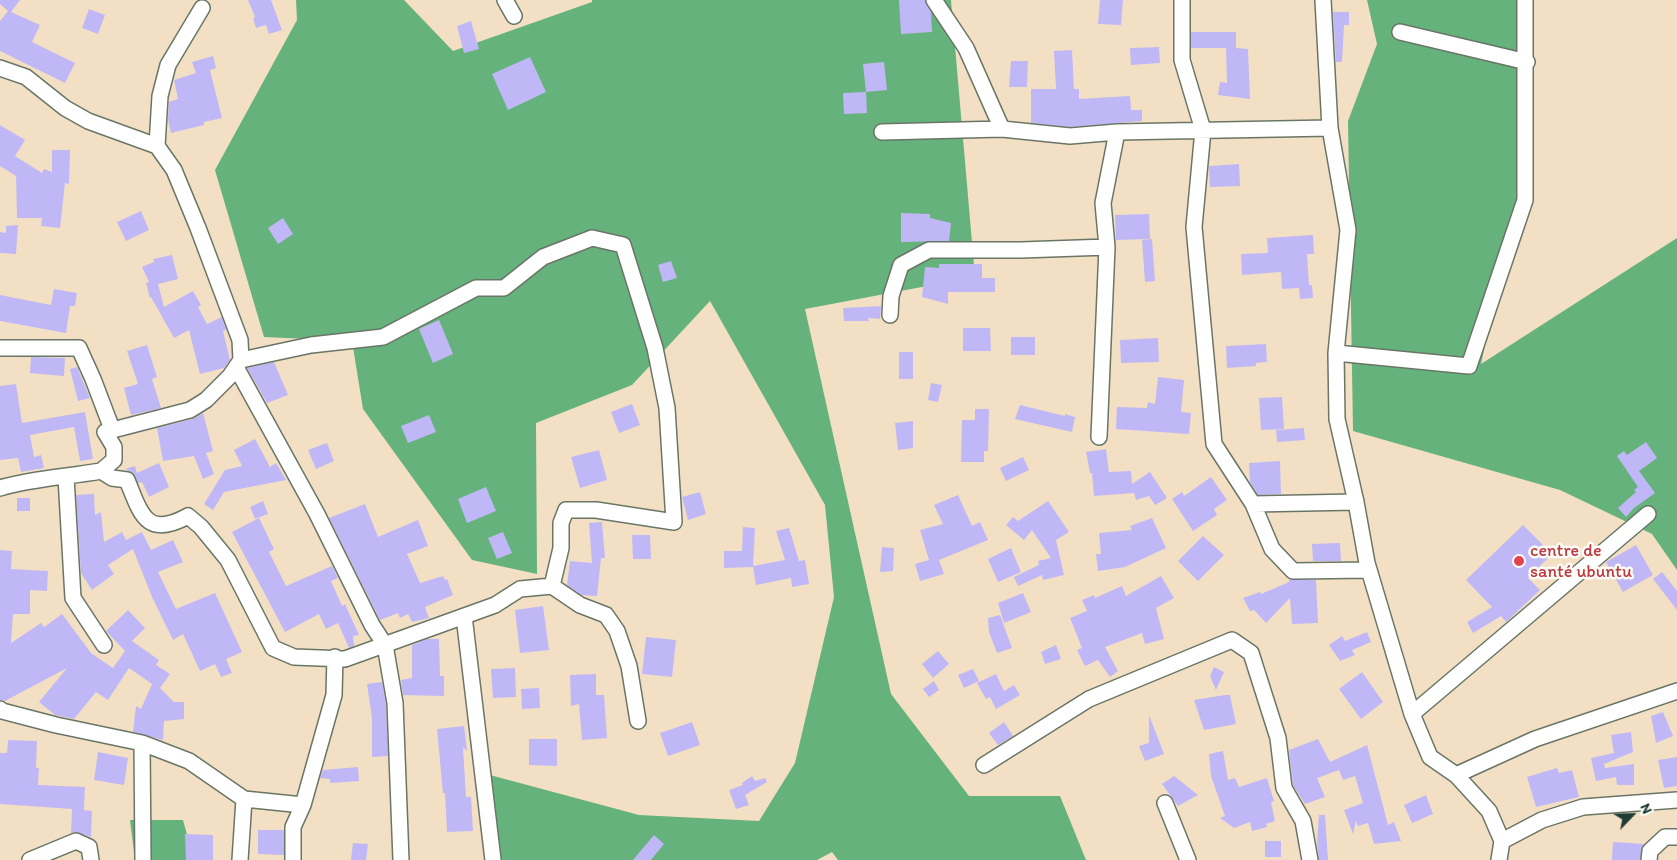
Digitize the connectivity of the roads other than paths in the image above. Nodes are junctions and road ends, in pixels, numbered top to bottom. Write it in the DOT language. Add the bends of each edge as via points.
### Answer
graph roads {
  1 [pos="505,0"];
  2 [pos="934,0"];
  3 [pos="1182,0"];
  4 [pos="1323,0"];
  5 [pos="1525,0"];
  6 [pos="202,8"];
  7 [pos="514,16"];
  8 [pos="1400,32"];
  9 [pos="1527,62"];
  10 [pos="0,68"];
  11 [pos="1330,128"];
  12 [pos="1002,129"];
  13 [pos="1203,130"];
  14 [pos="882,132"];
  15 [pos="1117,132"];
  16 [pos="157,146"];
  17 [pos="1107,247"];
  18 [pos="890,315"];
  19 [pos="0,348"];
  20 [pos="1336,353"];
  21 [pos="239,363"];
  22 [pos="112,429"];
  23 [pos="1099,437"];
  24 [pos="101,470"];
  25 [pos="66,477"];
  26 [pos="0,488"];
  27 [pos="1356,502"];
  28 [pos="1253,504"];
  29 [pos="1648,514"];
  30 [pos="1369,570"];
  31 [pos="552,586"];
  32 [pos="464,616"];
  33 [pos="104,645"];
  34 [pos="385,645"];
  35 [pos="335,657"];
  36 [pos="1677,691"];
  37 [pos="0,709"];
  38 [pos="1412,714"];
  39 [pos="638,721"];
  40 [pos="142,743"];
  41 [pos="984,765"];
  42 [pos="1456,775"];
  43 [pos="244,799"];
  44 [pos="1677,800"];
  45 [pos="1165,803"];
  46 [pos="303,805"];
  47 [pos="1677,837"];
  48 [pos="1502,841"];
  49 [pos="30,860"];
  50 [pos="91,860"];
  51 [pos="143,860"];
  52 [pos="240,860"];
  53 [pos="293,860"];
  54 [pos="402,860"];
  55 [pos="493,860"];
  56 [pos="1188,860"];
  57 [pos="1310,860"];
  58 [pos="1499,860"];
  59 [pos="1650,860"];
  1 -- 7 [label="street"];
  2 -- 12 [label="street" via="966,48"];
  3 -- 13 [label="street" via="1182,60"];
  4 -- 11 [label="street"];
  5 -- 9 [label="street"];
  6 -- 16 [label="street" via="168,65 160,96"];
  8 -- 9 [label="street"];
  9 -- 20 [label="street" via="1525,200 1469,366"];
  10 -- 16 [label="street" via="26,77 64,108 88,121"];
  11 -- 13 [label="street"];
  11 -- 20 [label="street" via="1348,230"];
  12 -- 14 [label="street"];
  12 -- 15 [label="street" via="1070,136"];
  13 -- 15 [label="street"];
  13 -- 28 [label="street" via="1194,227 1214,444"];
  15 -- 17 [label="street" via="1104,203"];
  16 -- 21 [label="street" via="174,170 228,301 240,340"];
  17 -- 18 [label="street" via="929,250 902,265 891,296"];
  17 -- 23 [label="street"];
  19 -- 22 [label="street" via="79,348"];
  20 -- 27 [label="street" via="1337,419"];
  21 -- 22 [label="street" via="206,400 190,410"];
  21 -- 31 [label="street" via="311,345 383,337 476,288 504,288 543,256 592,238 623,245 655,348 667,408 674,522 596,510 566,510 561,523 561,548"];
  21 -- 34 [label="street"];
  22 -- 24 [label="street" via="105,432 114,448 114,460"];
  24 -- 25 [label="street"];
  24 -- 35 [label="street" via="112,478 127,480 144,518 154,524 172,525 188,516 201,527 228,560 273,648 294,657"];
  25 -- 26 [label="street" via="24,480"];
  25 -- 33 [label="street" via="73,598"];
  27 -- 28 [label="street"];
  27 -- 30 [label="street"];
  28 -- 30 [label="street" via="1272,549 1293,571"];
  29 -- 38 [label="street"];
  30 -- 38 [label="street"];
  31 -- 32 [label="street" via="520,589 495,605"];
  31 -- 39 [label="street" via="580,605 606,616 617,631 629,666"];
  32 -- 34 [label="street"];
  32 -- 55 [label="street"];
  34 -- 35 [label="street" via="346,659"];
  34 -- 54 [label="street" via="395,703"];
  35 -- 46 [label="street" via="334,696"];
  36 -- 42 [label="street" via="1535,739"];
  37 -- 40 [label="street" via="56,725"];
  38 -- 42 [label="street" via="1430,757"];
  40 -- 43 [label="street" via="189,762"];
  40 -- 51 [label="street"];
  41 -- 57 [label="street" via="1089,699 1232,640 1251,653 1278,738 1284,788 1303,821"];
  42 -- 48 [label="street" via="1489,811"];
  43 -- 46 [label="street"];
  43 -- 52 [label="street"];
  44 -- 48 [label="street" via="1583,807 1542,820"];
  45 -- 56 [label="street"];
  46 -- 53 [label="street" via="293,827"];
  47 -- 59 [label="street" via="1665,837 1650,852"];
  48 -- 58 [label="street"];
  49 -- 50 [label="street" via="76,841 89,847"];
}
